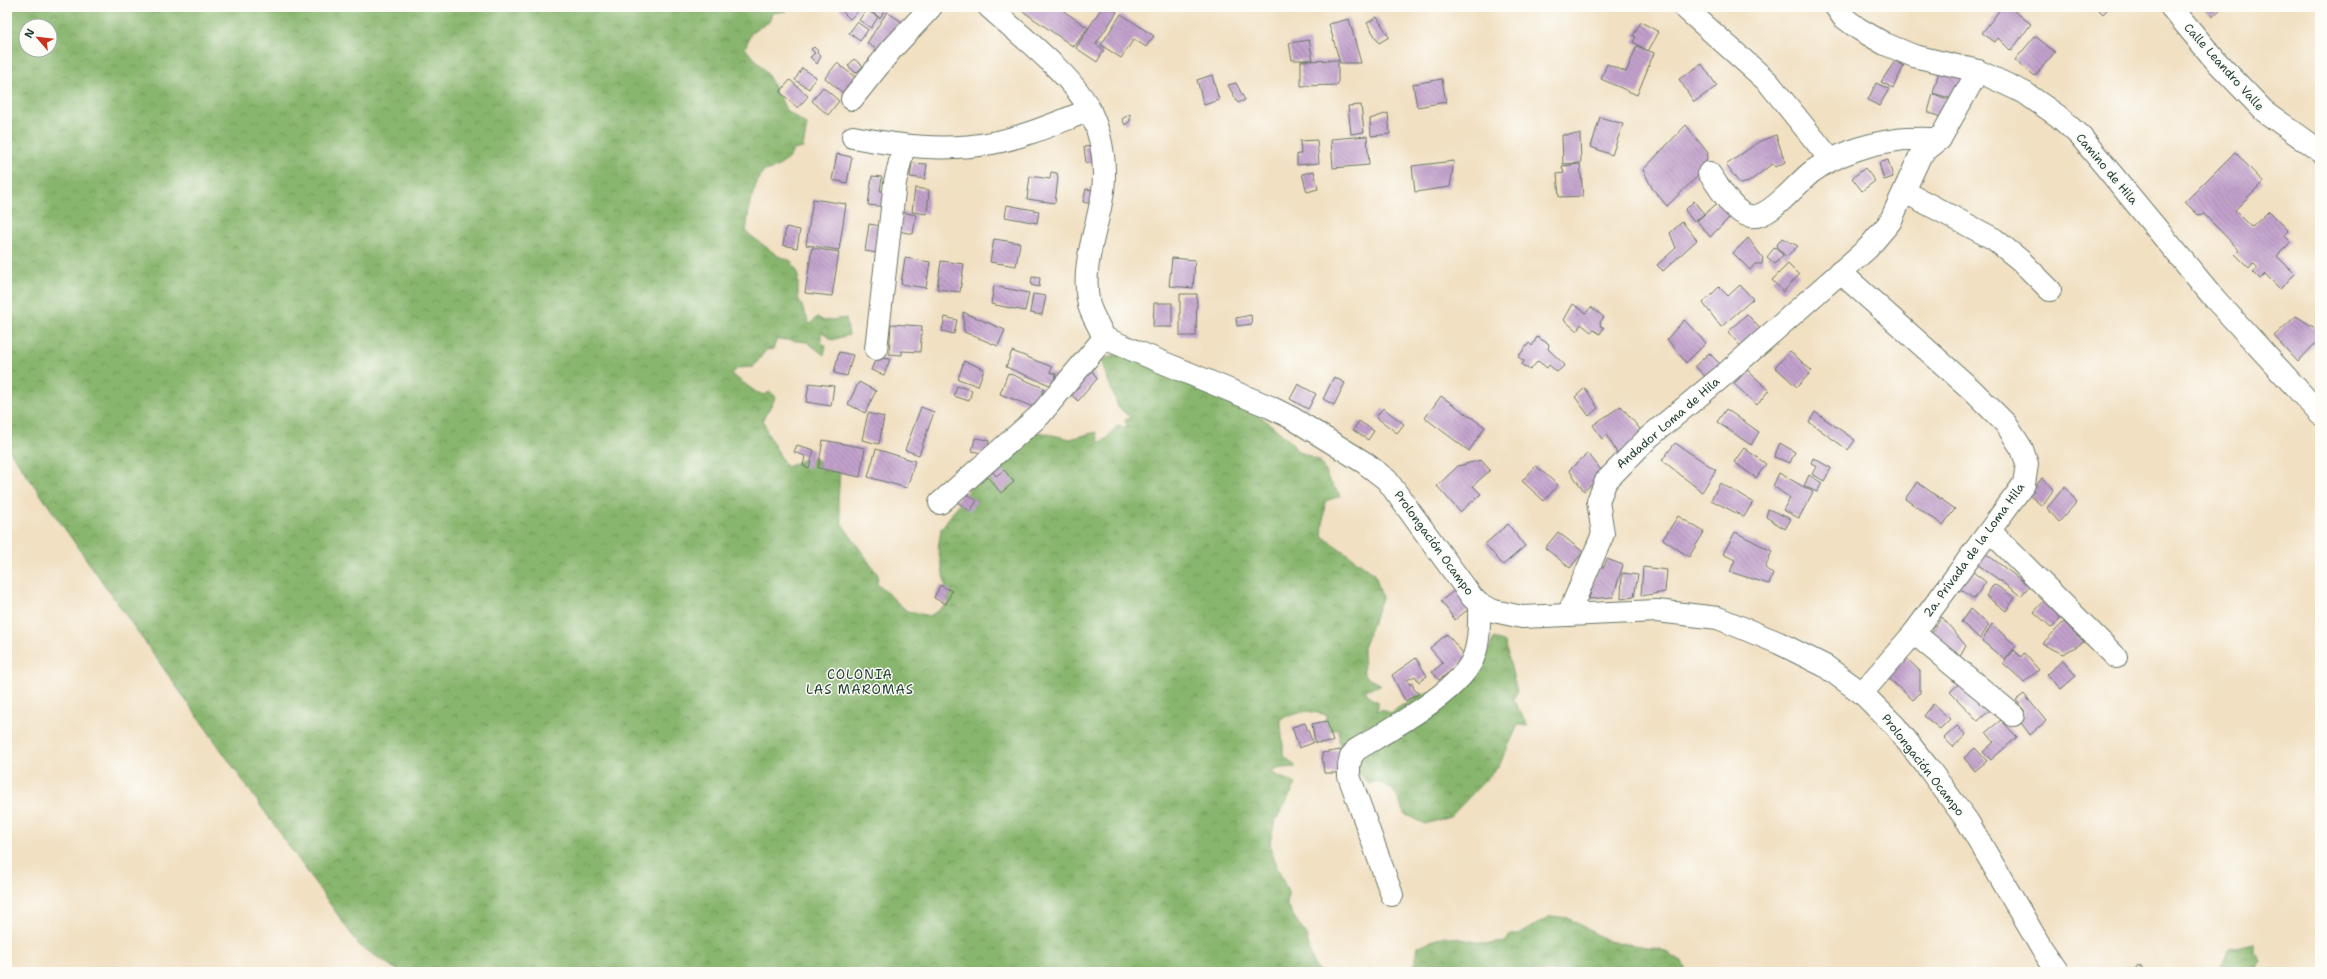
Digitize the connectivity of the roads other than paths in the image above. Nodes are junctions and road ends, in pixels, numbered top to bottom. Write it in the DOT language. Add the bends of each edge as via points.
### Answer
graph roads {
  1 [pos="931,7"];
  2 [pos="989,7"];
  3 [pos="1684,7"];
  4 [pos="1836,7"];
  5 [pos="2171,7"];
  6 [pos="1978,71"];
  7 [pos="852,99"];
  8 [pos="1090,110"];
  9 [pos="853,137"];
  10 [pos="1940,139"];
  11 [pos="904,146"];
  12 [pos="2320,151"];
  13 [pos="1830,159"];
  14 [pos="1709,173"];
  15 [pos="1905,192"];
  16 [pos="1840,272"];
  17 [pos="2050,290"];
  18 [pos="1104,338"];
  19 [pos="876,349"];
  20 [pos="2320,414"];
  21 [pos="940,503"];
  22 [pos="1990,531"];
  23 [pos="1479,604"];
  24 [pos="1568,615"];
  25 [pos="1914,633"];
  26 [pos="2116,657"];
  27 [pos="1862,693"];
  28 [pos="2013,715"];
  29 [pos="1392,896"];
  30 [pos="2058,972"];
  1 -- 7 [label="street"];
  2 -- 8 [label="street" via="1061,73"];
  3 -- 13 [label="street" via="1768,82"];
  4 -- 6 [label="street, Camino de Hila" via="1843,17 1885,44 1914,56"];
  5 -- 12 [label="street, Calle Leandro Valle" via="2216,61 2264,111"];
  6 -- 10 [label="street"];
  6 -- 20 [label="street, Camino de Hila" via="2025,92 2081,137 2214,298"];
  8 -- 11 [label="street" via="993,143 945,148"];
  8 -- 18 [label="street" via="1099,136 1103,174 1087,278 1089,305"];
  9 -- 11 [label="street"];
  10 -- 13 [label="street" via="1897,140"];
  10 -- 15 [label="street, Andador Loma de Hila" via="1921,154"];
  11 -- 19 [label="street" via="895,182"];
  13 -- 14 [label="street" via="1801,181 1773,208 1761,215 1744,214 1730,202"];
  15 -- 16 [label="street, Andador Loma de Hila" via="1890,222 1873,243"];
  15 -- 17 [label="street" via="1994,239"];
  16 -- 22 [label="street, 2a. Privada de la Loma Hila" via="1973,391 2006,424 2022,449 2027,464 2024,484"];
  16 -- 24 [label="street, Andador Loma de Hila" via="1724,375 1648,437 1612,472 1601,490 1598,501 1603,534"];
  18 -- 21 [label="street" via="1040,415"];
  18 -- 23 [label="street, Prolongación Ocampo" via="1285,414 1378,472 1395,489"];
  22 -- 25 [label="street, 2a. Privada de la Loma Hila"];
  22 -- 26 [label="street"];
  23 -- 24 [label="street, Prolongación Ocampo" via="1509,616"];
  23 -- 29 [label="street" via="1478,640 1466,672 1434,699 1356,750 1351,757 1350,776"];
  24 -- 27 [label="street, Prolongación Ocampo" via="1657,611 1718,618 1779,643 1825,666"];
  25 -- 27 [label="street, 2a. Privada de la Loma Hila"];
  25 -- 28 [label="street"];
  27 -- 30 [label="street, Prolongación Ocampo" via="1895,726 1968,822"];
}
